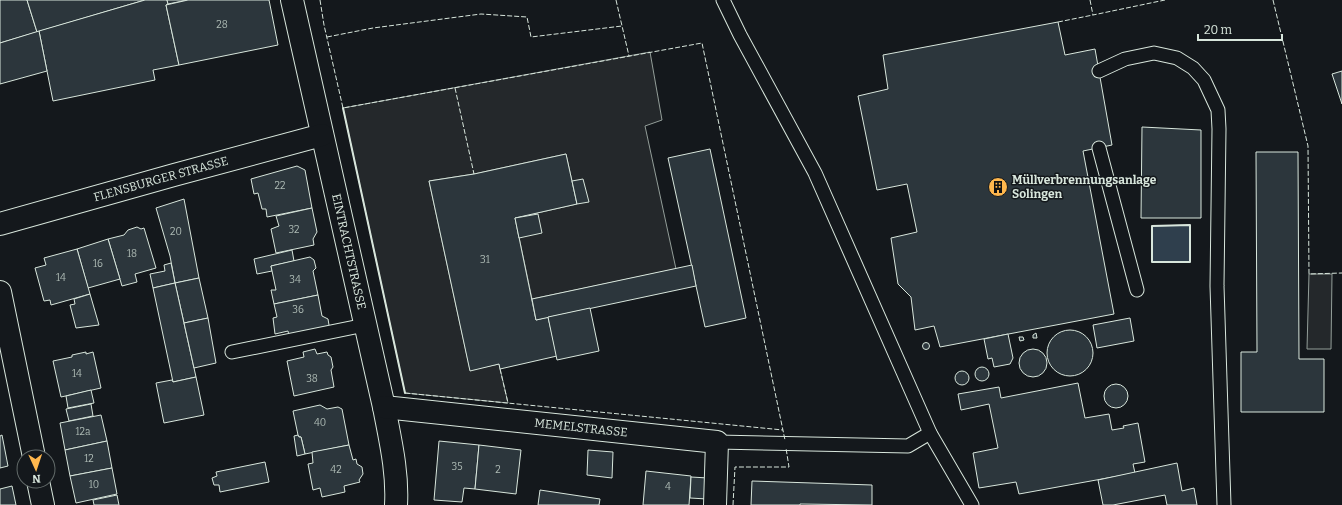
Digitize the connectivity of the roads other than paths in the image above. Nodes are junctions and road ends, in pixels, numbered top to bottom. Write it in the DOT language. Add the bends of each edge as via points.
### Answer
graph roads {
  1 [pos="292,0"];
  2 [pos="724,0"];
  3 [pos="1099,71"];
  4 [pos="322,135"];
  5 [pos="1099,148"];
  6 [pos="0,224"];
  7 [pos="1137,290"];
  8 [pos="0,292"];
  9 [pos="365,325"];
  10 [pos="232,352"];
  11 [pos="384,407"];
  12 [pos="930,434"];
  13 [pos="717,442"];
  14 [pos="32,449"];
  15 [pos="40,489"];
  16 [pos="43,505"];
  17 [pos="396,505"];
  18 [pos="716,505"];
  19 [pos="972,505"];
  20 [pos="1224,505"];
  1 -- 4 [label="street, EINTRACHTSTRASSE"];
  2 -- 12 [label="lane" via="815,173"];
  3 -- 20 [label="lane" via="1125,58 1154,53 1177,58 1193,68 1204,80 1218,110 1217,286"];
  4 -- 6 [label="street, FLENSBURGER STRASSE"];
  4 -- 9 [label="street, EINTRACHTSTRASSE"];
  5 -- 7 [label="lane"];
  8 -- 14 [label="street"];
  9 -- 10 [label="lane"];
  9 -- 11 [label="street, EINTRACHTSTRASSE"];
  11 -- 13 [label="street, MEMELSTRASSE"];
  11 -- 17 [label="street, EINTRACHTSTRASSE" via="394,461"];
  12 -- 13 [label="lane" via="908,446"];
  12 -- 19 [label="lane"];
  13 -- 18 [label="street"];
  15 -- 16 [label="street"];
}
